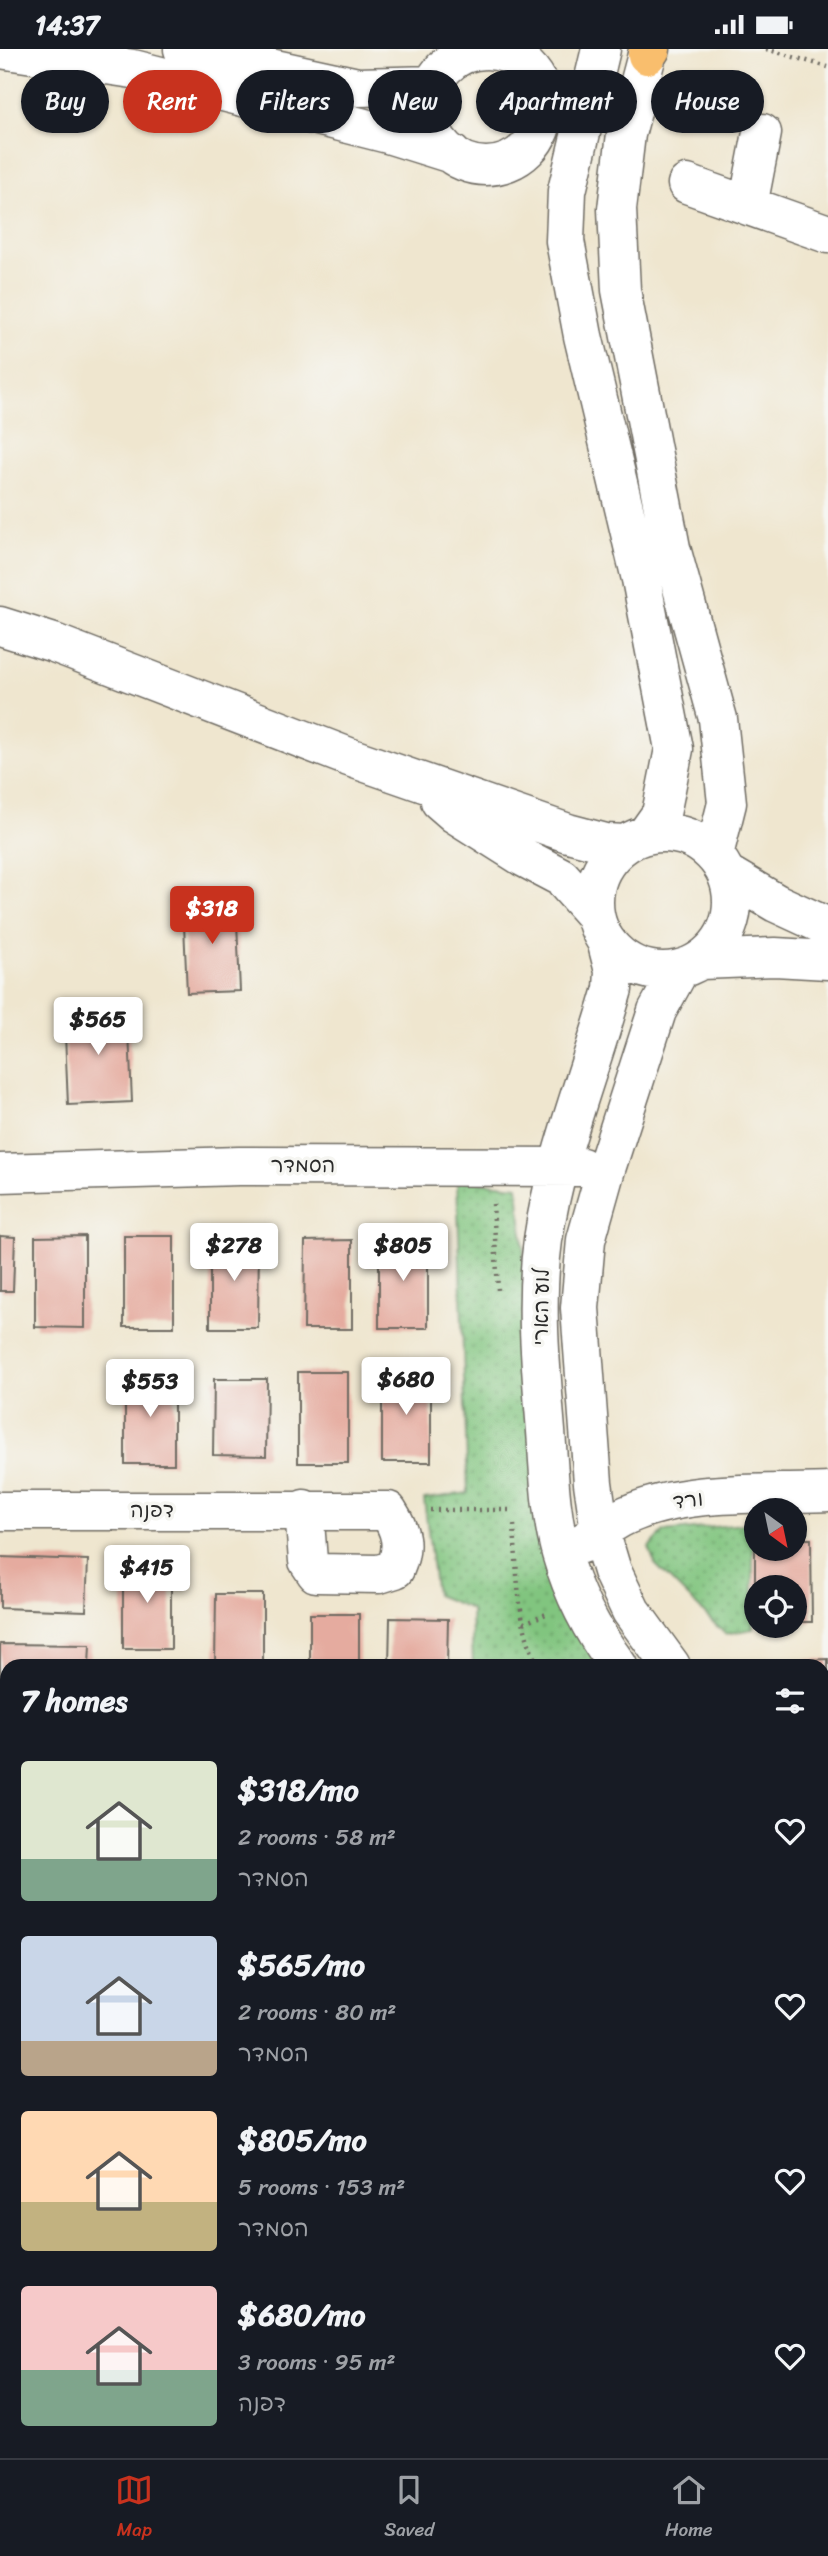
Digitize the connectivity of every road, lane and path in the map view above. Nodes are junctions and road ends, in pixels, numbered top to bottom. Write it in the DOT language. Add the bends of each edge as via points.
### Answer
graph roads {
  1 [pos="0,49"];
  2 [pos="183,49"];
  3 [pos="601,49"];
  4 [pos="766,49"];
  5 [pos="649,52"];
  6 [pos="828,67"];
  7 [pos="446,70"];
  8 [pos="368,87"];
  9 [pos="436,133"];
  10 [pos="762,133"];
  11 [pos="452,154"];
  12 [pos="687,184"];
  13 [pos="748,205"];
  14 [pos="828,234"];
  15 [pos="0,626"];
  16 [pos="415,778"];
  17 [pos="636,840"];
  18 [pos="721,865"];
  19 [pos="828,927"];
  20 [pos="601,929"];
  21 [pos="828,960"];
  22 [pos="690,965"];
  23 [pos="559,1165"];
  24 [pos="606,1169"];
  25 [pos="0,1173"];
  26 [pos="828,1492"];
  27 [pos="304,1509"];
  28 [pos="513,1510"];
  29 [pos="0,1511"];
  30 [pos="387,1511"];
  31 [pos="600,1531"];
  32 [pos="562,1556"];
  33 [pos="613,1659"];
  34 [pos="666,1659"];
  1 -- 11 [label="street" via="133,69"];
  2 -- 8 [label="street"];
  3 -- 17 [label="street" via="567,191 565,241 674,749 661,814"];
  4 -- 6 [label="path"];
  5 -- 18 [label="street" via="626,134 617,209 621,290 671,548 718,719 727,803"];
  7 -- 11 [label="street" via="454,60 485,50 516,58 532,72 544,101 542,124 532,143 515,158 483,166"];
  9 -- 11 [label="street"];
  10 -- 13 [label="street"];
  12 -- 13 [label="street"];
  13 -- 14 [label="street"];
  15 -- 16 [label="street"];
  16 -- 17 [label="street" via="568,833 606,843"];
  16 -- 20 [label="street" via="455,814 561,877"];
  17 -- 18 [label="street" via="667,833 688,837"];
  17 -- 20 [label="street" via="609,859 598,878"];
  18 -- 19 [label="street" via="776,903"];
  18 -- 22 [label="street" via="733,895 728,927 717,945"];
  20 -- 22 [label="street" via="619,957 638,967 659,972"];
  20 -- 23 [label="street, לוע הארי" via="614,971 613,989"];
  21 -- 22 [label="street" via="775,957"];
  22 -- 24 [label="street, לוע הארי" via="657,1011"];
  23 -- 24 [label="street, הסמדר"];
  23 -- 25 [label="street, הסמדר" via="239,1165"];
  23 -- 32 [label="street, לוע הארי" via="543,1242 539,1332 550,1488"];
  24 -- 31 [label="street, לוע הארי" via="586,1240 580,1308"];
  26 -- 31 [label="street, ורד" via="685,1498 625,1516"];
  27 -- 29 [label="street, דפנה"];
  27 -- 30 [label="street, דפנה"];
  27 -- 30 [label="street" via="308,1562 316,1573 379,1574 395,1569 402,1553 399,1529"];
  28 -- 30 [label="path"];
  31 -- 32 [label="street, ורד"];
  31 -- 34 [label="street, לוע הארי" via="631,1611"];
  32 -- 33 [label="street, לוע הארי" via="594,1633"];
}
